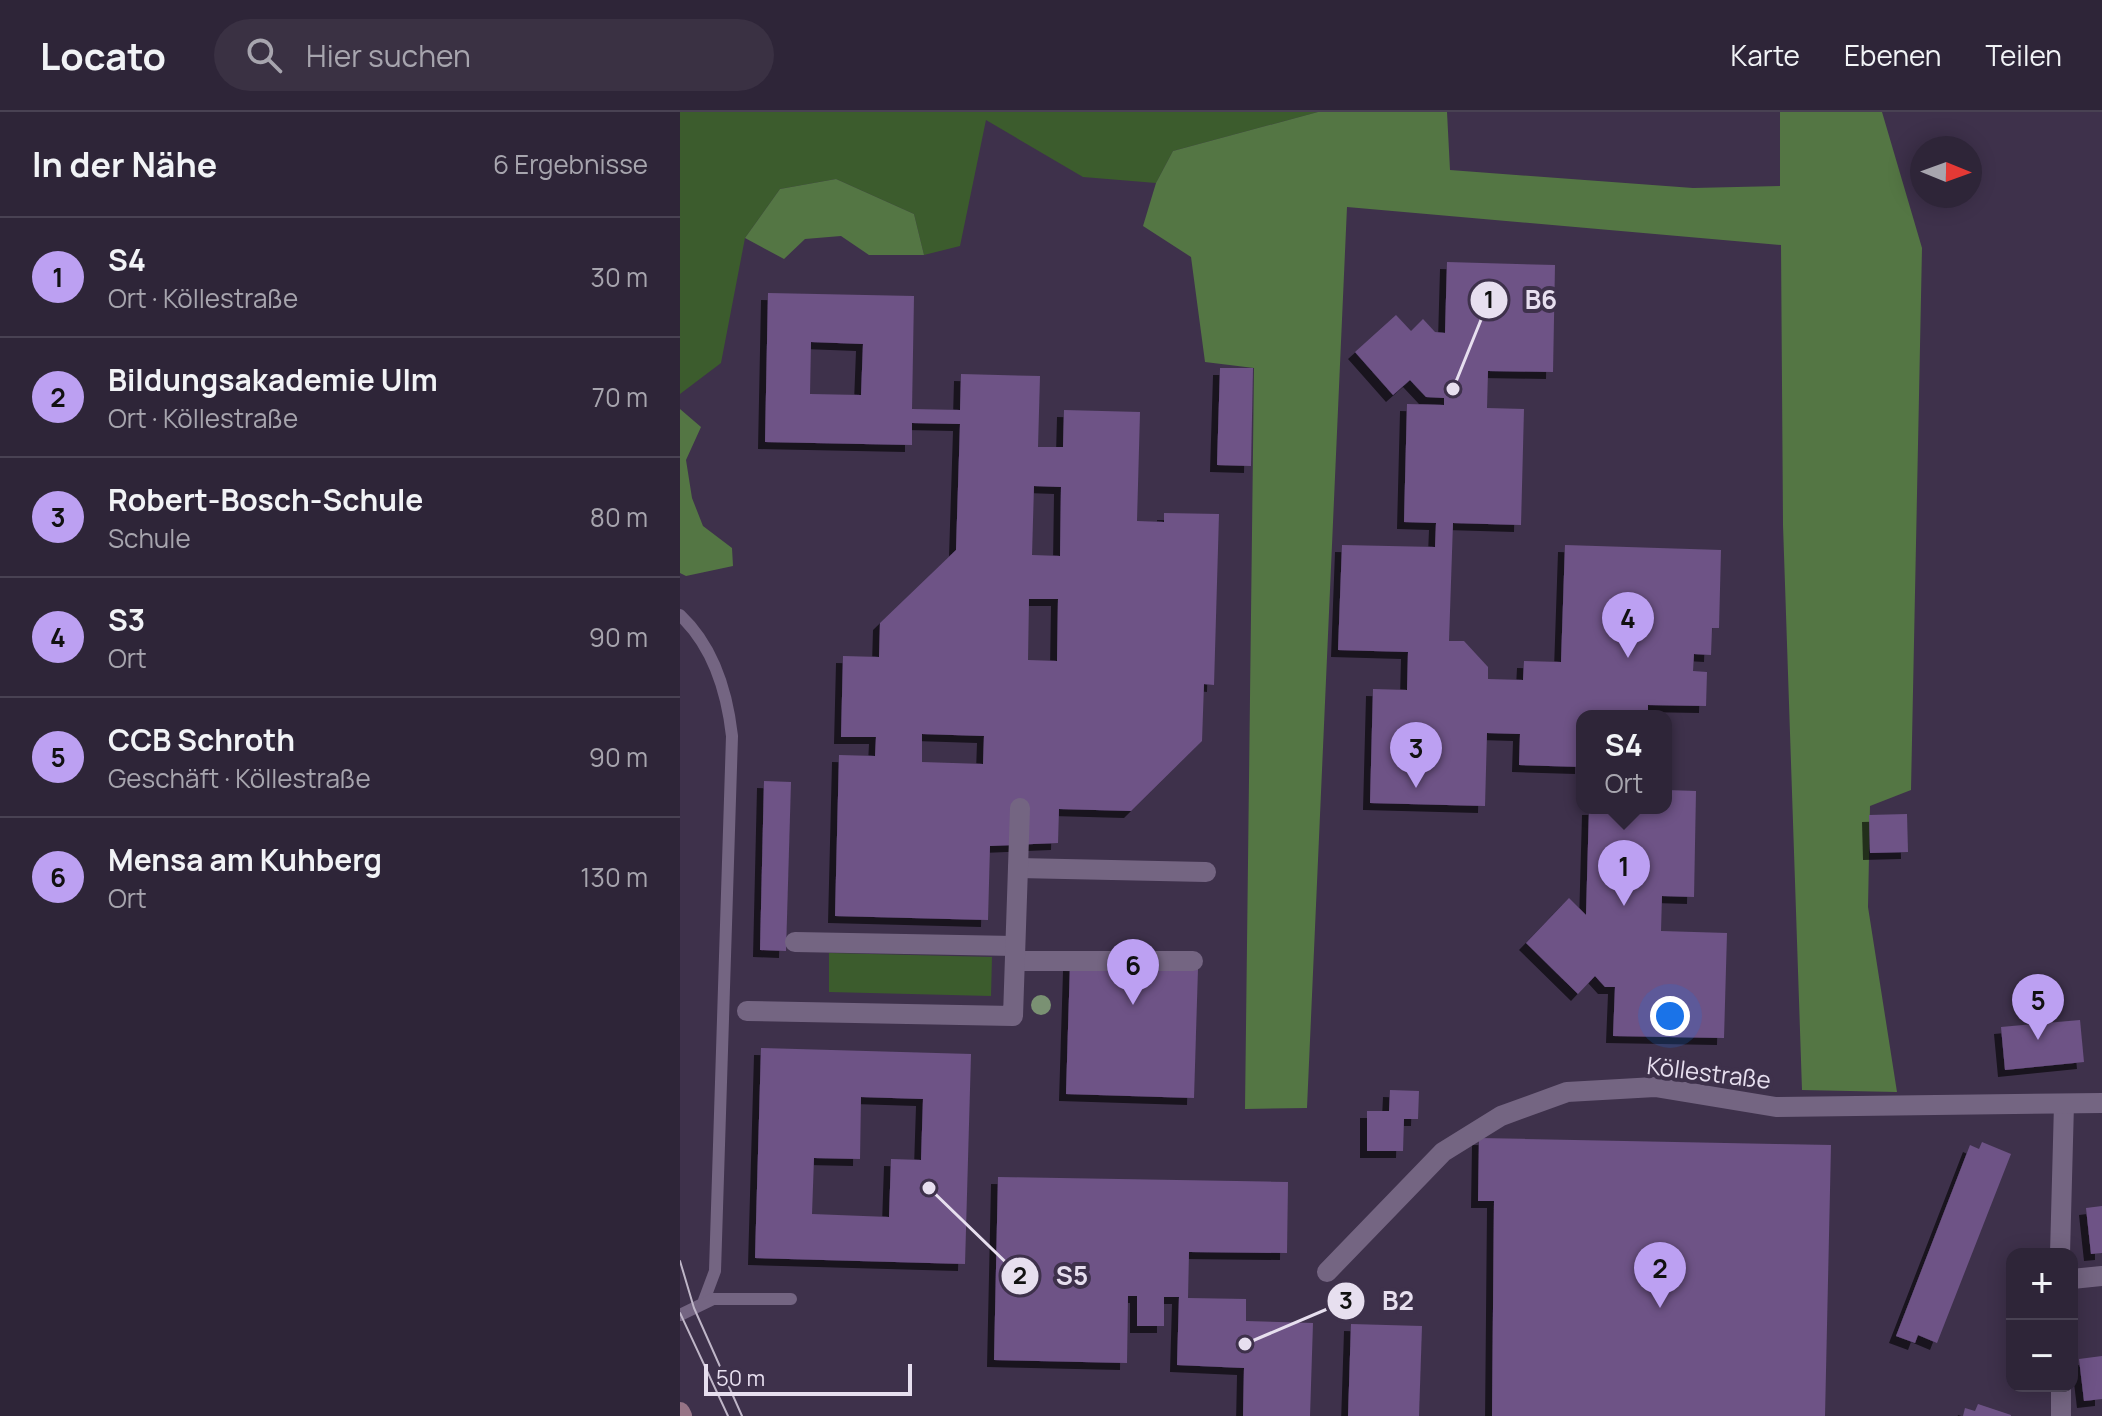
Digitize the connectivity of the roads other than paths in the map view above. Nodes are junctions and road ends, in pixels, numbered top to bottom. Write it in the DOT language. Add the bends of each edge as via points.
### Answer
graph roads {
  1 [pos="680,615"];
  2 [pos="1020,808"];
  3 [pos="1018,868"];
  4 [pos="1206,872"];
  5 [pos="795,942"];
  6 [pos="1015,953"];
  7 [pos="1193,961"];
  8 [pos="747,1011"];
  9 [pos="2102,1103"];
  10 [pos="2064,1104"];
  11 [pos="2060,1248"];
  12 [pos="1327,1272"];
  13 [pos="2102,1276"];
  14 [pos="2078,1278"];
  15 [pos="791,1299"];
  16 [pos="703,1303"];
  17 [pos="680,1315"];
  18 [pos="2061,1392"];
  19 [pos="2061,1416"];
  1 -- 16 [label="lane" via="716,666 732,736 715,1271"];
  2 -- 3 [label="street"];
  3 -- 4 [label="street"];
  3 -- 6 [label="street"];
  5 -- 6 [label="street"];
  6 -- 7 [label="street"];
  6 -- 8 [label="street" via="1013,1016"];
  9 -- 10 [label="street, Köllestraße"];
  10 -- 11 [label="street"];
  10 -- 12 [label="street, Köllestraße" via="1776,1107 1655,1087 1567,1092 1501,1116 1443,1152"];
  13 -- 14 [label="street"];
  15 -- 16 [label="lane" via="724,1298"];
  16 -- 17 [label="lane"];
  18 -- 19 [label="street"];
}
